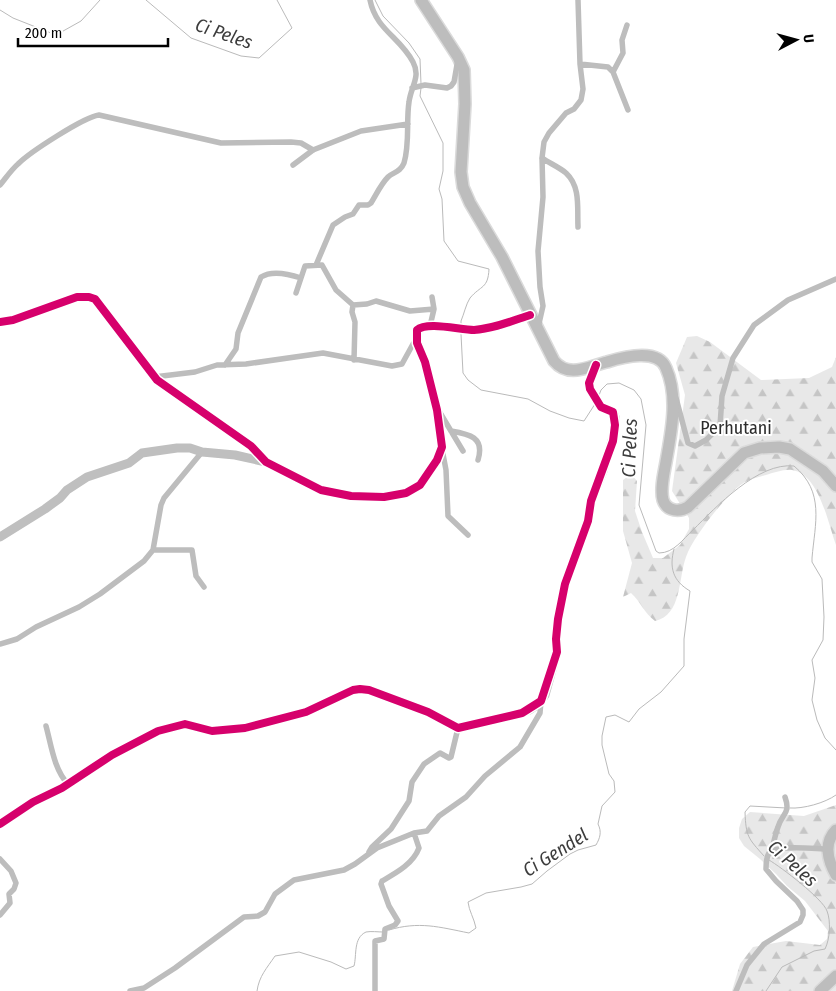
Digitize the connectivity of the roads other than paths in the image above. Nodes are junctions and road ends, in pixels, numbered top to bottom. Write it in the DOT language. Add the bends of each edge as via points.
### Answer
graph roads {
  1 [pos="370,0"];
  2 [pos="421,0"];
  3 [pos="578,0"];
  4 [pos="627,25"];
  5 [pos="458,57"];
  6 [pos="580,64"];
  7 [pos="613,72"];
  8 [pos="417,86"];
  9 [pos="628,110"];
  10 [pos="408,124"];
  11 [pos="313,150"];
  12 [pos="542,158"];
  13 [pos="293,165"];
  14 [pos="0,185"];
  15 [pos="578,227"];
  16 [pos="316,265"];
  17 [pos="301,278"];
  18 [pos="836,278"];
  19 [pos="296,293"];
  20 [pos="432,297"];
  21 [pos="353,306"];
  22 [pos="434,309"];
  23 [pos="534,318"];
  24 [pos="0,322"];
  25 [pos="430,326"];
  26 [pos="416,341"];
  27 [pos="354,360"];
  28 [pos="225,365"];
  29 [pos="596,365"];
  30 [pos="154,377"];
  31 [pos="672,392"];
  32 [pos="601,407"];
  33 [pos="438,410"];
  34 [pos="451,431"];
  35 [pos="442,447"];
  36 [pos="202,452"];
  37 [pos="463,452"];
  38 [pos="478,460"];
  39 [pos="266,462"];
  40 [pos="836,486"];
  41 [pos="468,535"];
  42 [pos="0,537"];
  43 [pos="153,550"];
  44 [pos="204,587"];
  45 [pos="0,644"];
  46 [pos="541,701"];
  47 [pos="46,726"];
  48 [pos="458,728"];
  49 [pos="68,784"];
  50 [pos="784,797"];
  51 [pos="0,824"];
  52 [pos="836,830"];
  53 [pos="414,833"];
  54 [pos="828,849"];
  55 [pos="770,853"];
  56 [pos="368,854"];
  57 [pos="0,859"];
  58 [pos="836,875"];
  59 [pos="0,916"];
  60 [pos="836,976"];
  61 [pos="130,991"];
  62 [pos="375,991"];
  63 [pos="736,991"];
  64 [pos="820,991"];
  1 -- 8 [label="street" via="374,17 413,62"];
  2 -- 5 [label="highway"];
  3 -- 6 [label="street"];
  4 -- 7 [label="street" via="622,40 623,53"];
  5 -- 8 [label="street" via="451,86"];
  5 -- 23 [label="highway" via="464,70 465,85 460,172 463,186"];
  6 -- 7 [label="street" via="608,67"];
  6 -- 12 [label="street" via="581,100 549,133"];
  7 -- 9 [label="street"];
  8 -- 10 [label="street" via="409,101"];
  10 -- 11 [label="street" via="361,131"];
  10 -- 16 [label="street" via="404,164 396,174 388,177 371,203 359,205 353,214 333,224"];
  11 -- 13 [label="street"];
  11 -- 14 [label="street" via="291,142 221,142 100,115 89,118 38,149 16,165"];
  12 -- 15 [label="street" via="566,174 575,185"];
  12 -- 23 [label="street" via="543,197 538,251 543,306"];
  16 -- 17 [label="street" via="305,266"];
  16 -- 21 [label="street" via="322,265 336,290"];
  17 -- 19 [label="street"];
  17 -- 28 [label="street" via="275,273 261,277 238,333 236,349"];
  18 -- 31 [label="street" via="788,300 754,325 733,358 722,396 720,426 706,440 695,446 688,443 678,401"];
  20 -- 22 [label="street"];
  21 -- 22 [label="street" via="373,301 410,311"];
  21 -- 27 [label="street"];
  22 -- 25 [label="street"];
  23 -- 25 [label="street" via="474,330"];
  23 -- 29 [label="highway" via="554,361 561,368 576,371"];
  24 -- 30 [label="street" via="71,298 95,299"];
  25 -- 26 [label="street" via="419,328"];
  26 -- 27 [label="street" via="402,364 392,366"];
  26 -- 33 [label="street"];
  27 -- 28 [label="street" via="323,353"];
  28 -- 30 [label="street"];
  29 -- 31 [label="highway" via="639,356 656,358 667,369"];
  29 -- 32 [label="street" via="589,383"];
  30 -- 39 [label="street" via="251,446"];
  31 -- 40 [label="highway" via="671,436 663,490 663,500 672,510 688,507 744,453 760,448 779,446 790,449 823,471"];
  32 -- 46 [label="street" via="613,412 614,434 565,584 558,619 557,652"];
  33 -- 34 [label="street"];
  33 -- 35 [label="street"];
  34 -- 37 [label="street"];
  34 -- 38 [label="street" via="474,436 480,455"];
  35 -- 39 [label="street" via="420,485 406,494 384,498 321,490"];
  35 -- 41 [label="street" via="448,516"];
  36 -- 39 [label="street" via="235,454"];
  36 -- 42 [label="street" via="183,448 142,453 129,463 87,477"];
  36 -- 43 [label="street" via="164,498"];
  43 -- 44 [label="street" via="192,550 196,576"];
  43 -- 45 [label="street" via="144,561 100,594 17,639"];
  46 -- 48 [label="street" via="522,713"];
  46 -- 53 [label="street" via="540,713 519,748 485,776 466,797 439,816 427,831"];
  47 -- 49 [label="street" via="58,768"];
  48 -- 49 [label="street" via="428,712 360,689 306,712 245,728 212,730 185,724 158,731 112,755"];
  48 -- 56 [label="street" via="452,757 440,753 424,764 412,782 409,802 391,829"];
  49 -- 51 [label="street"];
  50 -- 55 [label="street" via="788,805 786,816 779,824"];
  52 -- 54 [label="highway"];
  53 -- 56 [label="street"];
  53 -- 62 [label="street" via="419,848 414,857 382,881 389,906 398,921 385,932 384,939 375,942"];
  54 -- 55 [label="street" via="788,848"];
  54 -- 58 [label="highway"];
  55 -- 63 [label="street" via="766,869 801,906 803,915 800,922 764,944 747,965"];
  56 -- 61 [label="street" via="344,870 294,880 275,894 265,912 244,917 194,956 144,988"];
  57 -- 59 [label="street" via="16,883 10,894 10,903"];
  60 -- 64 [label="highway"];
}
